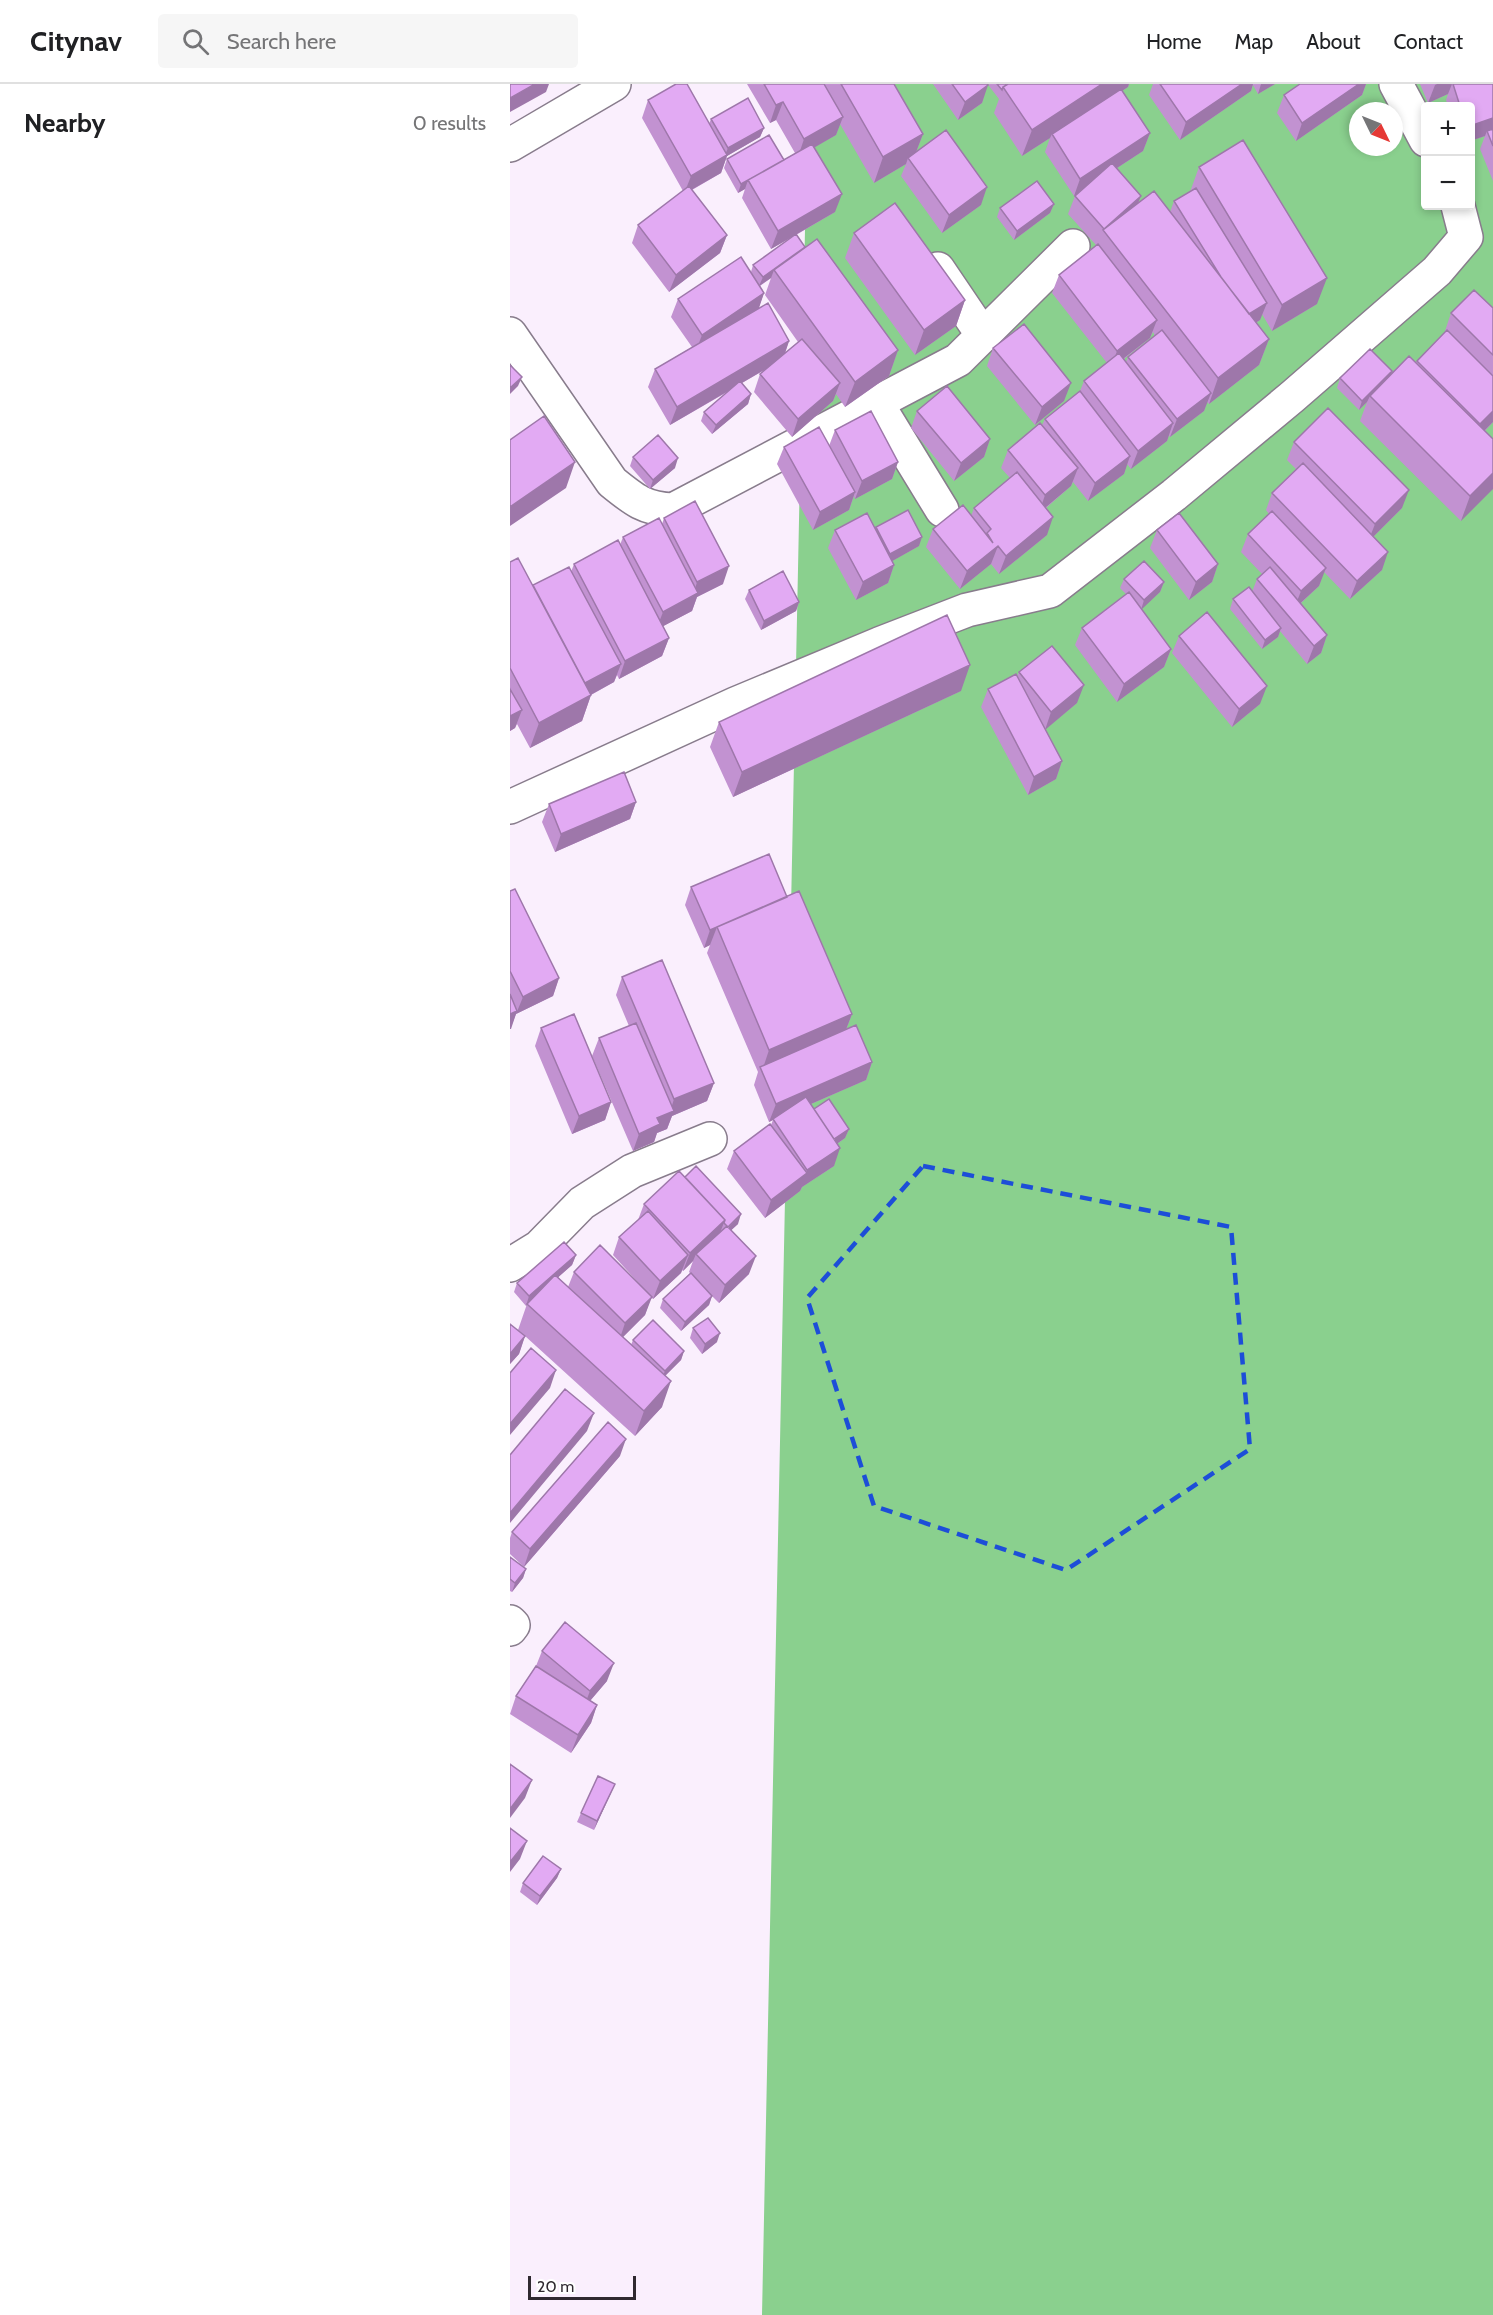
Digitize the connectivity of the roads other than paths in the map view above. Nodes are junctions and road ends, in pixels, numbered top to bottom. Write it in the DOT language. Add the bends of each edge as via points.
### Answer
graph roads {
  1 [pos="614,84"];
  2 [pos="1396,84"];
  3 [pos="1421,132"];
  4 [pos="510,145"];
  5 [pos="1459,210"];
  6 [pos="920,243"];
  7 [pos="1073,246"];
  8 [pos="510,334"];
  9 [pos="982,334"];
  10 [pos="876,402"];
  11 [pos="942,510"];
  12 [pos="510,807"];
  13 [pos="710,1139"];
  14 [pos="510,1265"];
  15 [pos="510,1622"];
  16 [pos="510,1629"];
  1 -- 4 [label="street"];
  2 -- 3 [label="street"];
  5 -- 12 [label="street" via="1466,237 1437,271 1174,495 1050,591 967,610 879,644 704,718"];
  6 -- 9 [label="street"];
  7 -- 9 [label="street"];
  8 -- 10 [label="street" via="612,483 635,501 655,509 674,510"];
  9 -- 10 [label="street" via="958,360"];
  10 -- 11 [label="street"];
  13 -- 14 [label="street" via="632,1171 582,1203 539,1248"];
  15 -- 16 [label="street"];
}
